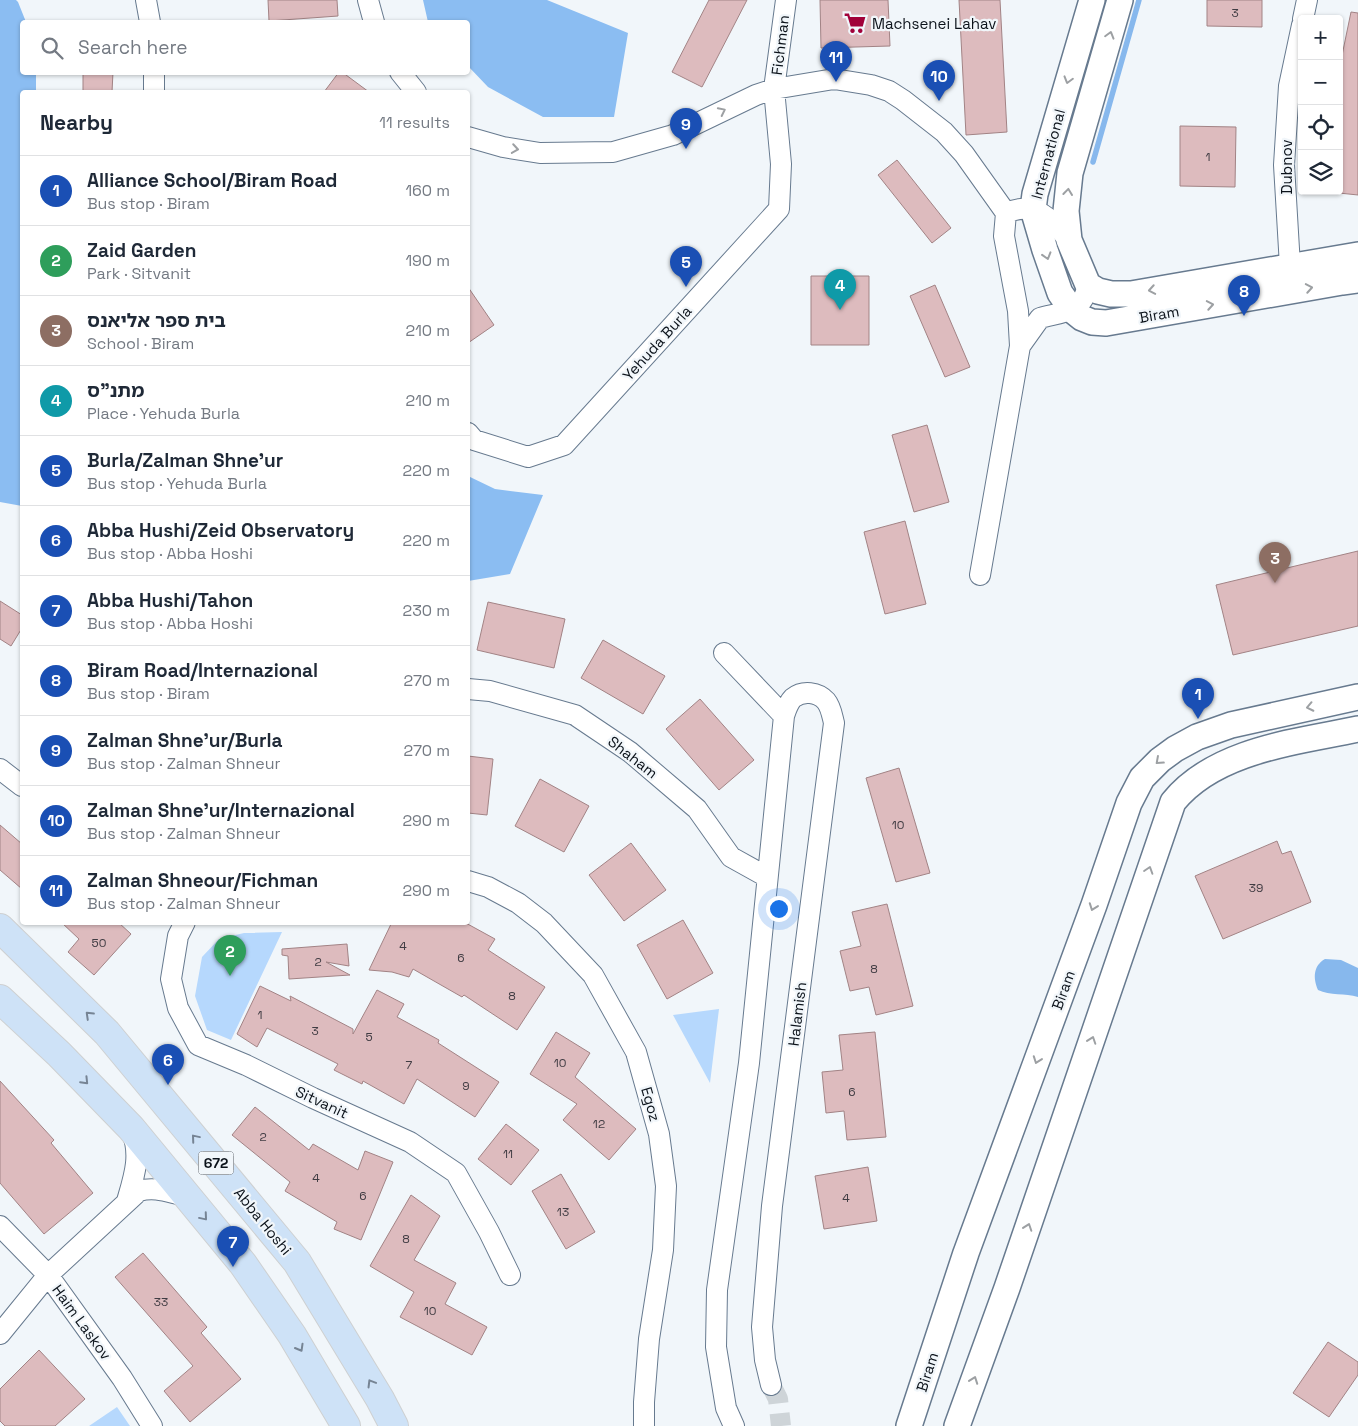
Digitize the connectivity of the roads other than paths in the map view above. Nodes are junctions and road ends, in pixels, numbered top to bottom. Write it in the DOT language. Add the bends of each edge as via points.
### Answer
graph roads {
  1 [pos="146,0"];
  2 [pos="368,0"];
  3 [pos="786,0"];
  4 [pos="1092,0"];
  5 [pos="1120,0"];
  6 [pos="1307,0"];
  7 [pos="1304,15"];
  8 [pos="150,20"];
  9 [pos="373,20"];
  10 [pos="1298,44"];
  11 [pos="154,75"];
  12 [pos="402,75"];
  13 [pos="774,89"];
  14 [pos="154,90"];
  15 [pos="414,90"];
  16 [pos="470,138"];
  17 [pos="1033,209"];
  18 [pos="1006,213"];
  19 [pos="1070,240"];
  20 [pos="1358,256"];
  21 [pos="1290,266"];
  22 [pos="1358,280"];
  23 [pos="1088,285"];
  24 [pos="1261,296"];
  25 [pos="1072,310"];
  26 [pos="1018,311"];
  27 [pos="1040,318"];
  28 [pos="1020,346"];
  29 [pos="470,435"];
  30 [pos="980,575"];
  31 [pos="724,653"];
  32 [pos="470,689"];
  33 [pos="1358,697"];
  34 [pos="784,716"];
  35 [pos="1358,729"];
  36 [pos="768,877"];
  37 [pos="470,882"];
  38 [pos="184,925"];
  39 [pos="0,928"];
  40 [pos="0,999"];
  41 [pos="131,1128"];
  42 [pos="187,1196"];
  43 [pos="127,1201"];
  44 [pos="0,1226"];
  45 [pos="48,1275"];
  46 [pos="510,1275"];
  47 [pos="0,1334"];
  48 [pos="772,1385"];
  49 [pos="644,1402"];
  50 [pos="152,1426"];
  51 [pos="346,1426"];
  52 [pos="394,1426"];
  53 [pos="644,1426"];
  54 [pos="649,1426"];
  55 [pos="734,1426"];
  56 [pos="909,1426"];
  57 [pos="957,1426"];
  1 -- 8 [label="street"];
  2 -- 9 [label="street"];
  3 -- 13 [label="street, Fichman"];
  4 -- 17 [label="street, International, one-way"];
  19 -- 5 [label="street, International, one-way" via="1066,211 1070,173"];
  6 -- 7 [label="street"];
  10 -- 21 [label="street, Dubnov" via="1289,86 1284,165"];
  11 -- 14 [label="street"];
  12 -- 15 [label="street"];
  16 -- 13 [label="street, one-way" via="503,148 540,154 613,152 673,135"];
  13 -- 18 [label="street" via="834,79 888,91 944,132 964,154"];
  13 -- 29 [label="street, Yehuda Burla" via="780,164 779,209 564,445 528,457 474,440"];
  17 -- 18 [label="street, International" via="1016,208"];
  17 -- 19 [label="street"];
  17 -- 25 [label="street, Biram, one-way" via="1054,278"];
  18 -- 26 [label="street" via="1004,236"];
  19 -- 23 [label="street, International"];
  20 -- 21 [label="street, Biram"];
  21 -- 23 [label="street, Biram, one-way" via="1132,294 1111,294"];
  21 -- 24 [label="street" via="1277,288"];
  24 -- 22 [label="street, Biram, one-way"];
  23 -- 25 [label="street" via="1083,300"];
  25 -- 24 [label="street, Biram, one-way" via="1092,322 1106,323"];
  25 -- 27 [label="street"];
  26 -- 27 [label="street" via="1024,316"];
  26 -- 28 [label="street"];
  27 -- 28 [label="street"];
  28 -- 30 [label="street"];
  31 -- 34 [label="street"];
  32 -- 36 [label="street, Shaham" via="490,691 575,715 630,752 697,809 731,857"];
  33 -- 56 [label="street, Biram, one-way" via="1250,720 1197,737 1160,760 1142,778 1129,803 966,1253"];
  34 -- 36 [label="street, Halamish"];
  34 -- 48 [label="street, Halamish" via="793,698 810,693 825,700 834,723 772,1206 762,1327 765,1360"];
  57 -- 35 [label="street, one-way" via="1173,802 1182,790 1205,773 1235,758"];
  36 -- 55 [label="street, Halamish" via="749,1063 718,1290 716,1347 726,1408"];
  37 -- 49 [label="street, Egoz" via="518,903 544,923 593,975 636,1052 660,1134 666,1186 663,1250 649,1339"];
  38 -- 46 [label="street, Sitvanit" via="178,936 171,978 178,1008 198,1045 410,1142 456,1174"];
  52 -- 39 [label="main road, Abba Hoshi / 672, one-way" via="297,1262 107,1033"];
  40 -- 41 [label="main road, one-way"];
  41 -- 42 [label="main road"];
  41 -- 43 [label="street" via="136,1139 137,1159"];
  42 -- 43 [label="street" via="148,1188 138,1191"];
  42 -- 51 [label="main road, one-way" via="248,1272 292,1335"];
  43 -- 45 [label="street"];
  44 -- 45 [label="street, Haim Laskov"];
  45 -- 47 [label="street"];
  45 -- 50 [label="street, Haim Laskov" via="122,1378"];
  49 -- 53 [label="street, Egoz"];
  49 -- 54 [label="street, Egoz"];
}
